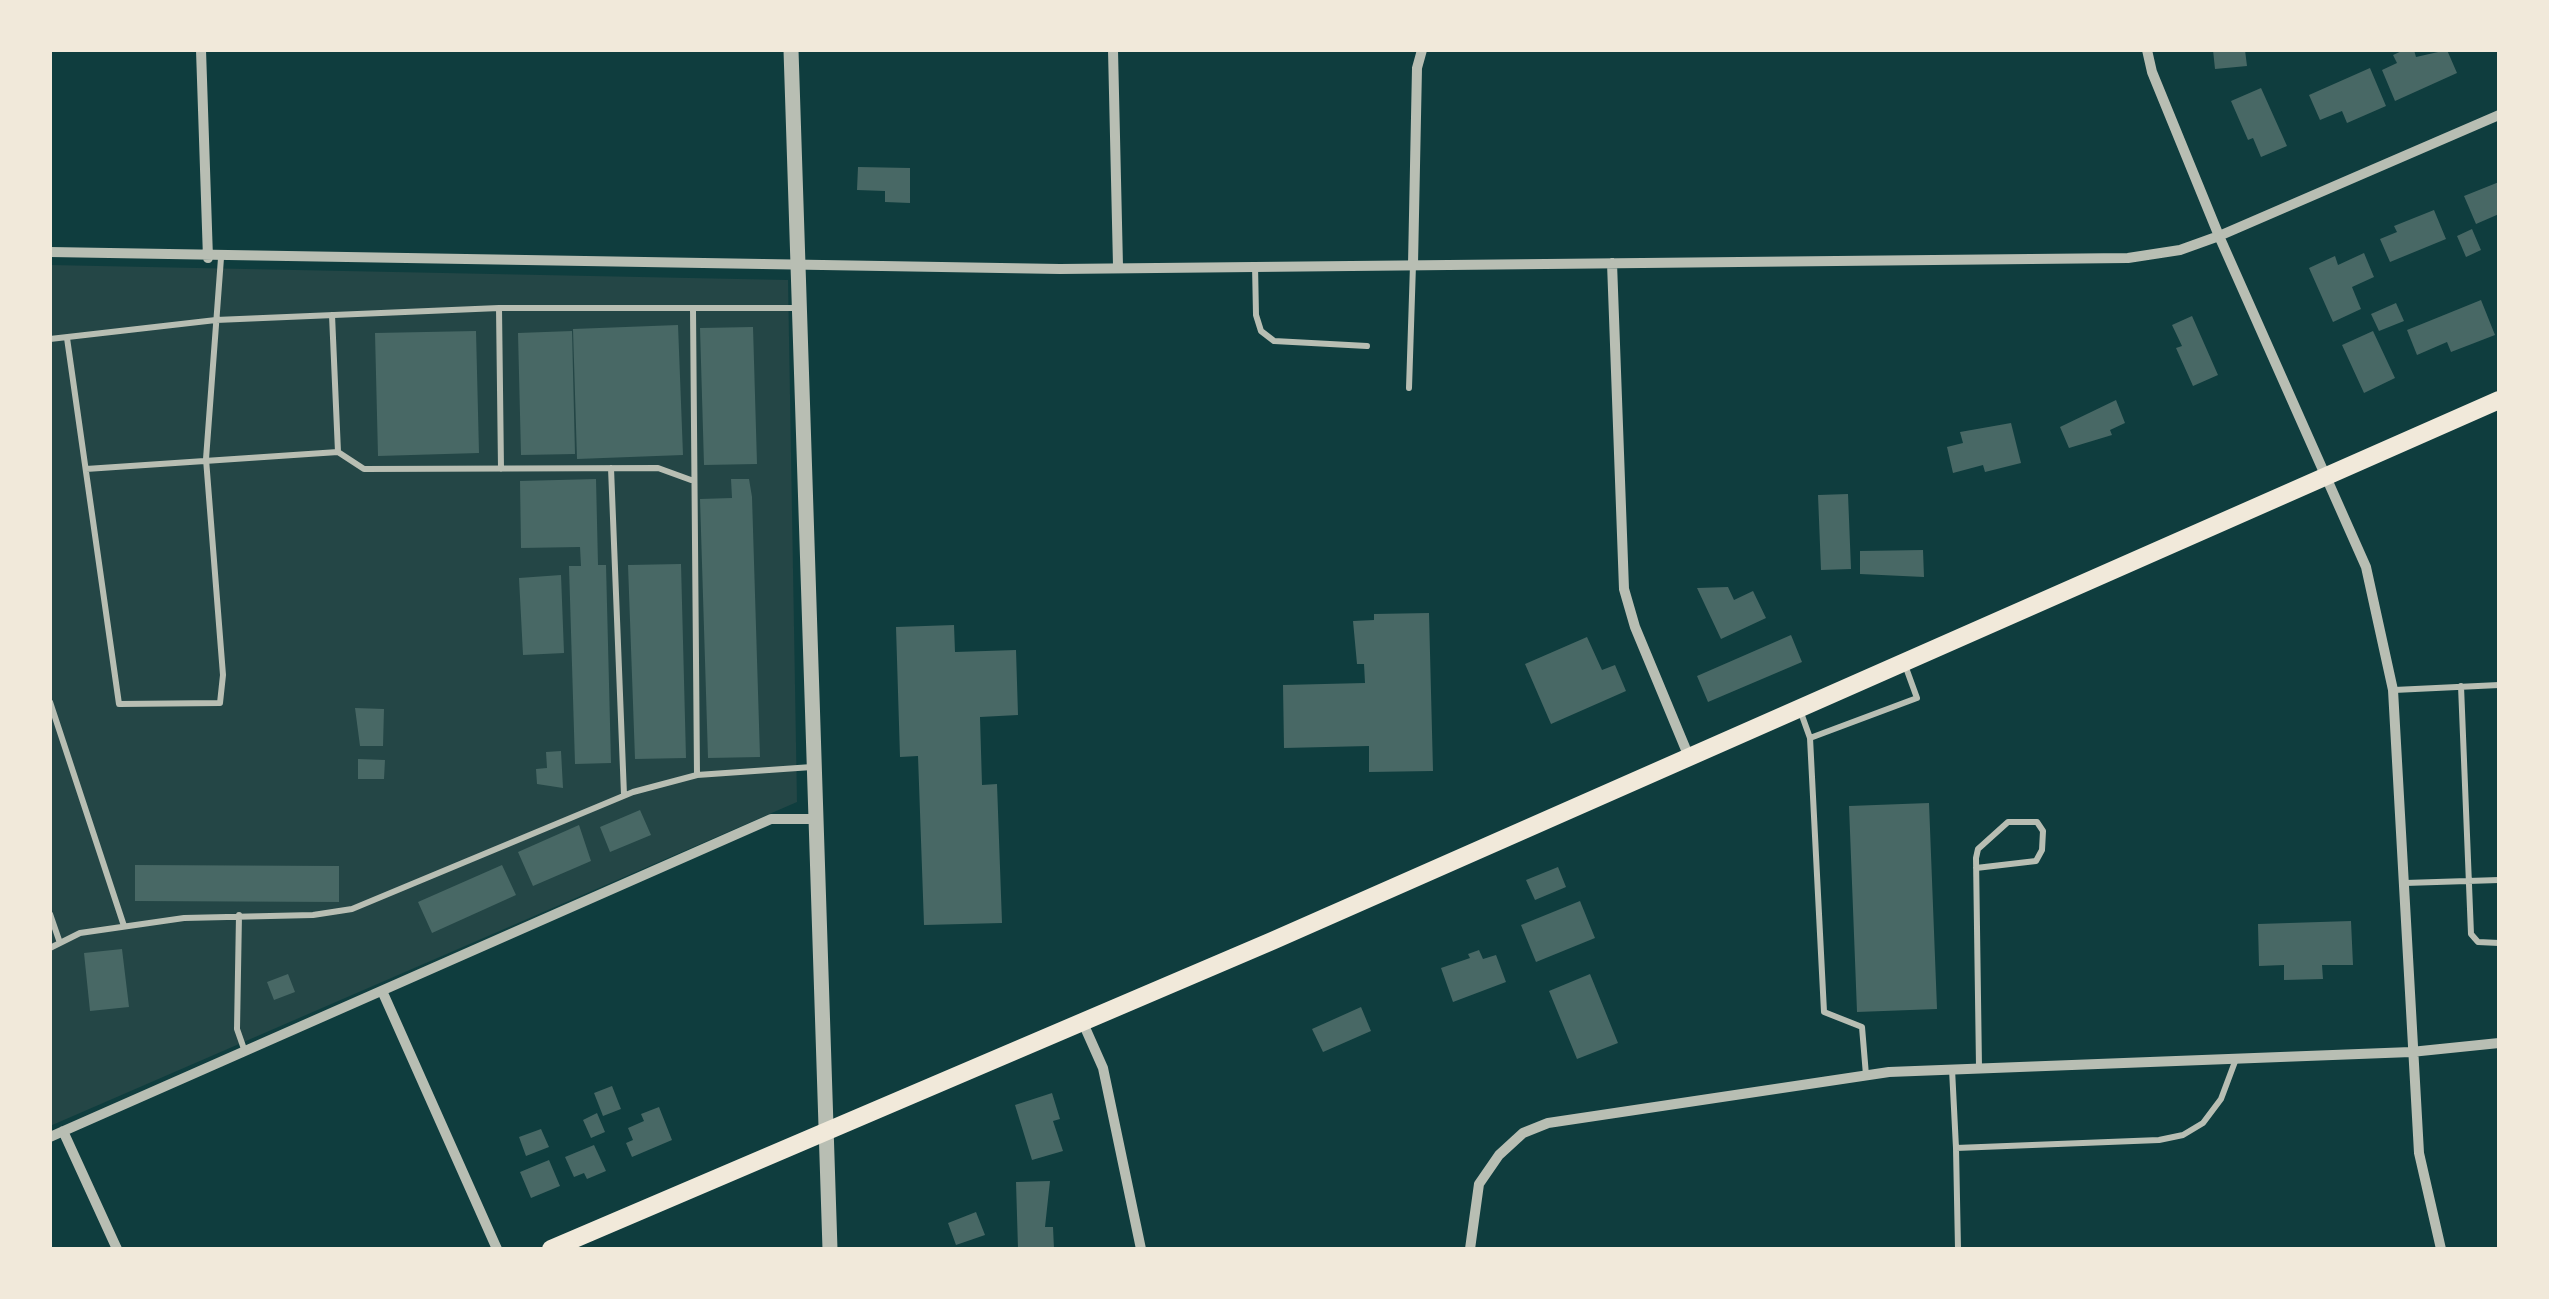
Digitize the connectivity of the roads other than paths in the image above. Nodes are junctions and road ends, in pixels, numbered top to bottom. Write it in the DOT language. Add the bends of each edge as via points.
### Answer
graph roads {
  1 [pos="201,50"];
  2 [pos="791,50"];
  3 [pos="1113,50"];
  4 [pos="1422,50"];
  5 [pos="2147,50"];
  6 [pos="2499,114"];
  7 [pos="2219,236"];
  8 [pos="50,252"];
  9 [pos="208,258"];
  10 [pos="220,258"];
  11 [pos="1612,263"];
  12 [pos="1255,264"];
  13 [pos="1414,264"];
  14 [pos="799,266"];
  15 [pos="1118,266"];
  16 [pos="498,308"];
  17 [pos="693,308"];
  18 [pos="800,308"];
  19 [pos="332,315"];
  20 [pos="216,320"];
  21 [pos="68,338"];
  22 [pos="50,339"];
  23 [pos="1367,346"];
  24 [pos="1409,388"];
  25 [pos="2499,400"];
  26 [pos="338,452"];
  27 [pos="206,459"];
  28 [pos="611,468"];
  29 [pos="86,469"];
  30 [pos="501,469"];
  31 [pos="2328,475"];
  32 [pos="691,480"];
  33 [pos="1904,662"];
  34 [pos="2499,685"];
  35 [pos="2461,686"];
  36 [pos="2393,690"];
  37 [pos="50,702"];
  38 [pos="1800,708"];
  39 [pos="1810,738"];
  40 [pos="1690,757"];
  41 [pos="814,767"];
  42 [pos="697,775"];
  43 [pos="624,795"];
  44 [pos="815,820"];
  45 [pos="1976,868"];
  46 [pos="2499,880"];
  47 [pos="2470,881"];
  48 [pos="2405,883"];
  49 [pos="50,914"];
  50 [pos="239,915"];
  51 [pos="124,926"];
  52 [pos="2499,943"];
  53 [pos="54,946"];
  54 [pos="384,993"];
  55 [pos="1084,1022"];
  56 [pos="2499,1043"];
  57 [pos="244,1048"];
  58 [pos="2412,1052"];
  59 [pos="2236,1058"];
  60 [pos="1979,1066"];
  61 [pos="1952,1068"];
  62 [pos="1866,1076"];
  63 [pos="63,1132"];
  64 [pos="827,1134"];
  65 [pos="50,1137"];
  66 [pos="1956,1148"];
  67 [pos="118,1249"];
  68 [pos="497,1249"];
  69 [pos="551,1249"];
  70 [pos="830,1249"];
  71 [pos="1141,1249"];
  72 [pos="1470,1249"];
  73 [pos="1958,1249"];
  74 [pos="2442,1249"];
  1 -- 9 [label="street"];
  2 -- 14 [label="street"];
  3 -- 15 [label="street"];
  4 -- 13 [label="street"];
  5 -- 7 [label="street"];
  6 -- 7 [label="street"];
  7 -- 11 [label="street" via="2128,258"];
  7 -- 31 [label="street"];
  8 -- 9 [label="street"];
  9 -- 10 [label="street"];
  10 -- 14 [label="street"];
  10 -- 20 [label="lane"];
  11 -- 13 [label="street"];
  11 -- 40 [label="street" via="1624,589"];
  12 -- 13 [label="street"];
  12 -- 15 [label="street"];
  12 -- 23 [label="lane" via="1261,331 1274,341"];
  13 -- 24 [label="lane"];
  14 -- 15 [label="street"];
  14 -- 18 [label="street"];
  16 -- 17 [label="lane"];
  16 -- 19 [label="lane"];
  16 -- 30 [label="lane"];
  17 -- 18 [label="lane"];
  17 -- 32 [label="lane"];
  18 -- 41 [label="street"];
  19 -- 20 [label="lane"];
  19 -- 26 [label="lane"];
  20 -- 21 [label="lane"];
  20 -- 27 [label="lane"];
  21 -- 22 [label="lane"];
  21 -- 29 [label="lane"];
  25 -- 31 [label="main road"];
  26 -- 27 [label="lane"];
  26 -- 30 [label="lane" via="364,469"];
  27 -- 29 [label="lane"];
  27 -- 29 [label="lane" via="220,704 119,704"];
  28 -- 30 [label="lane"];
  28 -- 32 [label="lane" via="658,468"];
  28 -- 43 [label="lane"];
  31 -- 33 [label="main road"];
  31 -- 36 [label="street" via="2366,568"];
  32 -- 42 [label="lane"];
  33 -- 38 [label="main road"];
  33 -- 39 [label="lane" via="1917,698"];
  34 -- 35 [label="lane"];
  35 -- 36 [label="lane"];
  35 -- 47 [label="lane"];
  36 -- 48 [label="street"];
  37 -- 51 [label="lane"];
  38 -- 39 [label="lane"];
  38 -- 40 [label="main road"];
  39 -- 62 [label="lane" via="1824,1012 1862,1027"];
  40 -- 55 [label="main road"];
  41 -- 42 [label="lane"];
  41 -- 44 [label="street"];
  42 -- 43 [label="lane"];
  43 -- 50 [label="lane" via="352,908"];
  44 -- 54 [label="street" via="771,819"];
  44 -- 64 [label="street"];
  45 -- 45 [label="lane" via="1978,849 2008,822 2036,822 2042,831 2036,861"];
  45 -- 60 [label="lane"];
  46 -- 47 [label="lane"];
  47 -- 48 [label="lane"];
  47 -- 52 [label="lane" via="2471,934 2478,942"];
  48 -- 58 [label="street"];
  49 -- 53 [label="lane"];
  50 -- 51 [label="lane"];
  50 -- 57 [label="lane" via="237,1029"];
  51 -- 53 [label="lane" via="80,932"];
  54 -- 57 [label="street"];
  54 -- 68 [label="street"];
  55 -- 64 [label="main road"];
  55 -- 71 [label="street" via="1103,1068"];
  56 -- 58 [label="street"];
  57 -- 63 [label="street"];
  58 -- 59 [label="street"];
  58 -- 74 [label="street" via="2419,1153"];
  59 -- 60 [label="street"];
  59 -- 66 [label="lane" via="2221,1098 2203,1123 2183,1135"];
  60 -- 61 [label="street"];
  61 -- 62 [label="street"];
  61 -- 66 [label="lane"];
  62 -- 72 [label="street" via="1602,1114 1523,1134 1479,1184"];
  63 -- 65 [label="street"];
  63 -- 67 [label="street"];
  64 -- 69 [label="main road"];
  64 -- 70 [label="street"];
  66 -- 73 [label="lane"];
}
